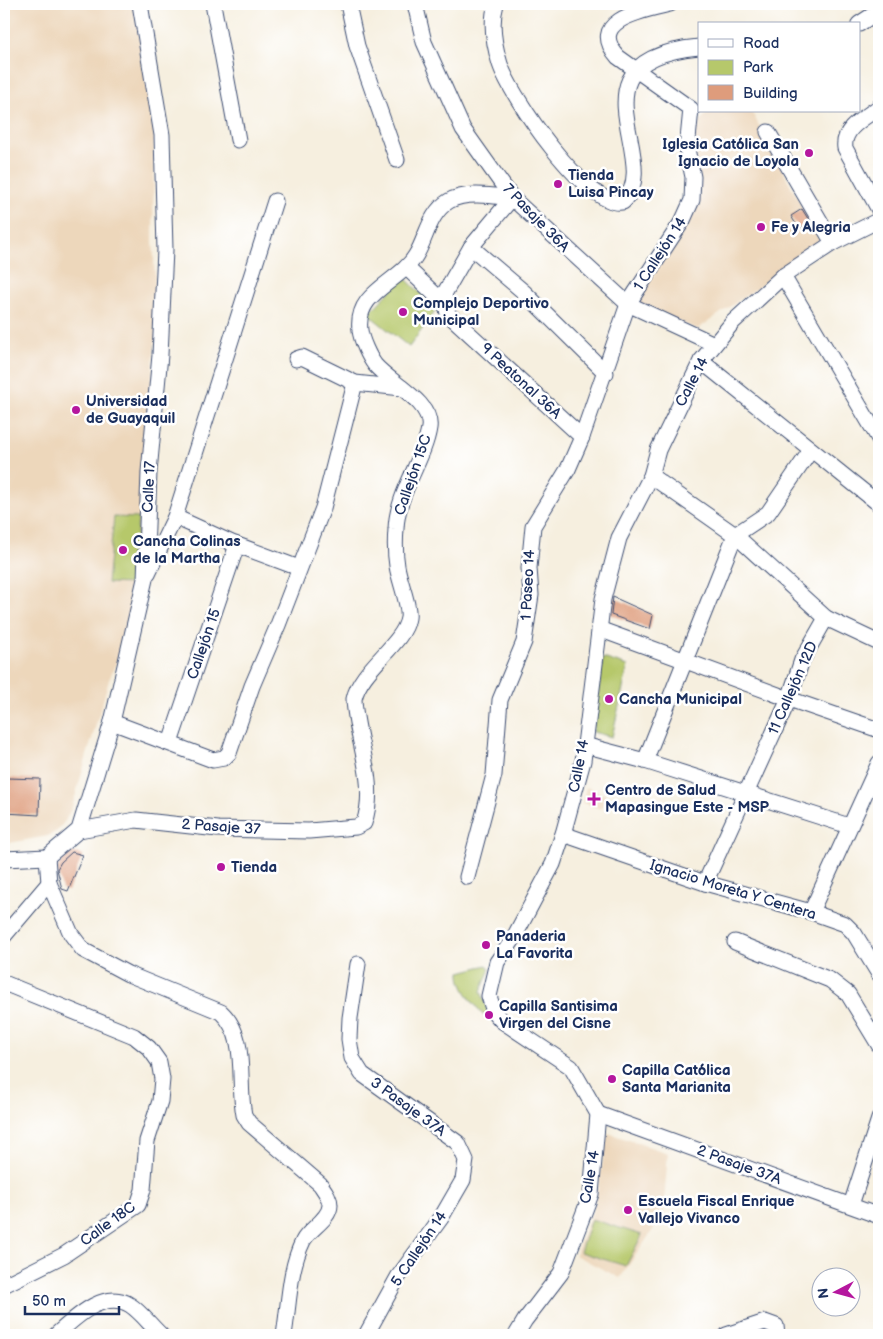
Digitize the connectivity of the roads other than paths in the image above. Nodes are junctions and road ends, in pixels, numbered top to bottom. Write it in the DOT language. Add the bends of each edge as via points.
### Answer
graph roads {
  1 [pos="140,4"];
  2 [pos="213,4"];
  3 [pos="348,4"];
  4 [pos="415,4"];
  5 [pos="496,4"];
  6 [pos="670,4"];
  7 [pos="879,11"];
  8 [pos="860,23"];
  9 [pos="698,47"];
  10 [pos="637,69"];
  11 [pos="879,107"];
  12 [pos="768,132"];
  13 [pos="238,140"];
  14 [pos="397,160"];
  15 [pos="512,198"];
  16 [pos="275,201"];
  17 [pos="879,210"];
  18 [pos="879,220"];
  19 [pos="833,243"];
  20 [pos="471,247"];
  21 [pos="407,268"];
  22 [pos="783,276"];
  23 [pos="444,303"];
  24 [pos="628,304"];
  25 [pos="714,344"];
  26 [pos="296,359"];
  27 [pos="701,361"];
  28 [pos="606,373"];
  29 [pos="355,383"];
  30 [pos="402,388"];
  31 [pos="582,437"];
  32 [pos="879,439"];
  33 [pos="811,450"];
  34 [pos="651,476"];
  35 [pos="879,504"];
  36 [pos="174,517"];
  37 [pos="735,535"];
  38 [pos="237,545"];
  39 [pos="299,568"];
  40 [pos="145,579"];
  41 [pos="826,618"];
  42 [pos="599,629"];
  43 [pos="879,643"];
  44 [pos="686,662"];
  45 [pos="789,699"];
  46 [pos="112,722"];
  47 [pos="879,730"];
  48 [pos="170,742"];
  49 [pos="584,745"];
  50 [pos="645,761"];
  51 [pos="879,763"];
  52 [pos="747,794"];
  53 [pos="364,823"];
  54 [pos="849,826"];
  55 [pos="79,830"];
  56 [pos="563,834"];
  57 [pos="47,857"];
  58 [pos="4,859"];
  59 [pos="467,877"];
  60 [pos="49,883"];
  61 [pos="705,883"];
  62 [pos="811,912"];
  63 [pos="5,932"];
  64 [pos="735,942"];
  65 [pos="358,964"];
  66 [pos="879,974"];
  67 [pos="4,983"];
  68 [pos="879,1045"];
  69 [pos="598,1114"];
  70 [pos="879,1118"];
  71 [pos="466,1160"];
  72 [pos="851,1205"];
  73 [pos="879,1216"];
  74 [pos="4,1285"];
  75 [pos="777,1331"];
  76 [pos="56,1335"];
  77 [pos="161,1335"];
  78 [pos="284,1335"];
  79 [pos="366,1335"];
  80 [pos="516,1335"];
  81 [pos="726,1335"];
  1 -- 40 [label="street, Calle 17" via="162,135 165,250"];
  2 -- 13 [label="street"];
  3 -- 14 [label="street" via="357,46"];
  4 -- 15 [label="street, 7 Pasaje 36A" via="424,42 463,130"];
  5 -- 10 [label="street" via="492,24 500,66 524,111 543,139 595,193 614,204 623,202 633,188 635,176 626,122 626,93"];
  6 -- 10 [label="street" via="619,19 609,32 611,49"];
  7 -- 8 [label="street"];
  9 -- 10 [label="street" via="656,56"];
  10 -- 24 [label="street, 1 Callejón 14" via="689,106 693,114 687,150 693,177 692,200 683,220"];
  11 -- 17 [label="street" via="847,132 844,140"];
  12 -- 19 [label="street"];
  15 -- 20 [label="street"];
  15 -- 21 [label="street, Callejón 15C" via="487,195 450,200 439,208 430,222"];
  15 -- 24 [label="street, 7 Pasaje 36A"];
  16 -- 36 [label="street"];
  18 -- 19 [label="street, Calle 14"];
  19 -- 22 [label="street, Calle 14"];
  20 -- 23 [label="street" via="444,294"];
  20 -- 28 [label="street"];
  21 -- 23 [label="street, 9 Peatonal 36A"];
  21 -- 30 [label="street, Callejón 15C" via="371,295 363,311 360,330 375,364"];
  22 -- 25 [label="street, Calle 14"];
  22 -- 32 [label="street"];
  23 -- 31 [label="street, 9 Peatonal 36A" via="448,314"];
  24 -- 25 [label="street, 7 Pasaje 36A"];
  24 -- 28 [label="street, 1 Paseo 14"];
  25 -- 27 [label="street, Calle 14"];
  26 -- 29 [label="street" via="302,357"];
  27 -- 33 [label="street"];
  27 -- 34 [label="street, Calle 14" via="658,450"];
  28 -- 31 [label="street, 1 Paseo 14"];
  29 -- 30 [label="street"];
  29 -- 39 [label="street" via="323,508"];
  30 -- 53 [label="street, Callejón 15C" via="426,410 430,421 407,484 396,527 397,567 408,617 400,634 358,686 354,699 369,781"];
  31 -- 59 [label="street, 1 Paseo 14" via="568,469 533,526 529,568 531,595 524,642 500,700 494,775"];
  33 -- 35 [label="street"];
  33 -- 37 [label="street" via="768,514"];
  34 -- 37 [label="street"];
  34 -- 42 [label="street, Calle 14" via="618,538"];
  36 -- 38 [label="street"];
  36 -- 40 [label="street"];
  37 -- 41 [label="street"];
  37 -- 44 [label="street"];
  38 -- 39 [label="street"];
  38 -- 48 [label="street, Callejón 15"];
  39 -- 48 [label="street" via="252,686 230,753 213,760"];
  40 -- 46 [label="street, Calle 17"];
  41 -- 43 [label="street"];
  41 -- 45 [label="street, 11 Callejón 12D" via="802,660"];
  42 -- 44 [label="street"];
  42 -- 49 [label="street, Calle 14"];
  44 -- 45 [label="street"];
  44 -- 50 [label="street"];
  45 -- 47 [label="street"];
  45 -- 52 [label="street, 11 Callejón 12D"];
  46 -- 48 [label="street"];
  46 -- 55 [label="street, Calle 17"];
  49 -- 50 [label="street"];
  49 -- 56 [label="street, Calle 14" via="583,761"];
  50 -- 52 [label="street"];
  51 -- 54 [label="street"];
  52 -- 54 [label="street"];
  52 -- 61 [label="street, 11 Callejón 12D"];
  53 -- 55 [label="street, 2 Pasaje 37" via="356,827 308,831 218,829 136,820"];
  54 -- 62 [label="street"];
  55 -- 57 [label="street"];
  56 -- 61 [label="street, Ignacio Moreta Y Centera"];
  56 -- 69 [label="street, Calle 14" via="553,864 512,941 497,962 489,996 494,1012 502,1021 571,1068"];
  57 -- 58 [label="street"];
  57 -- 60 [label="street"];
  60 -- 63 [label="street"];
  60 -- 78 [label="street" via="71,934 83,950 128,974 221,1012 232,1021 239,1042 244,1114 250,1123 320,1184 327,1195 330,1205 327,1214 303,1241 298,1256"];
  61 -- 62 [label="street, Ignacio Moreta Y Centera"];
  62 -- 66 [label="street, Ignacio Moreta Y Centera" via="845,924"];
  64 -- 68 [label="street" via="830,980 848,994"];
  65 -- 71 [label="street, 3 Pasaje 37A" via="350,1018 352,1058 362,1074 458,1143"];
  67 -- 74 [label="street, Calle 18C" via="134,1036 160,1062 162,1079 160,1101 147,1141 143,1190 138,1205 64,1255"];
  69 -- 72 [label="street, 2 Pasaje 37A"];
  69 -- 80 [label="street, Calle 14" via="591,1194 562,1273 524,1320"];
  70 -- 72 [label="street"];
  71 -- 79 [label="street, 5 Callejón 14" via="463,1180 441,1218 398,1277"];
  72 -- 73 [label="street, 2 Pasaje 37A"];
  75 -- 81 [label="street" via="765,1322"];
  76 -- 77 [label="street" via="80,1312 110,1299 129,1304"];
}
